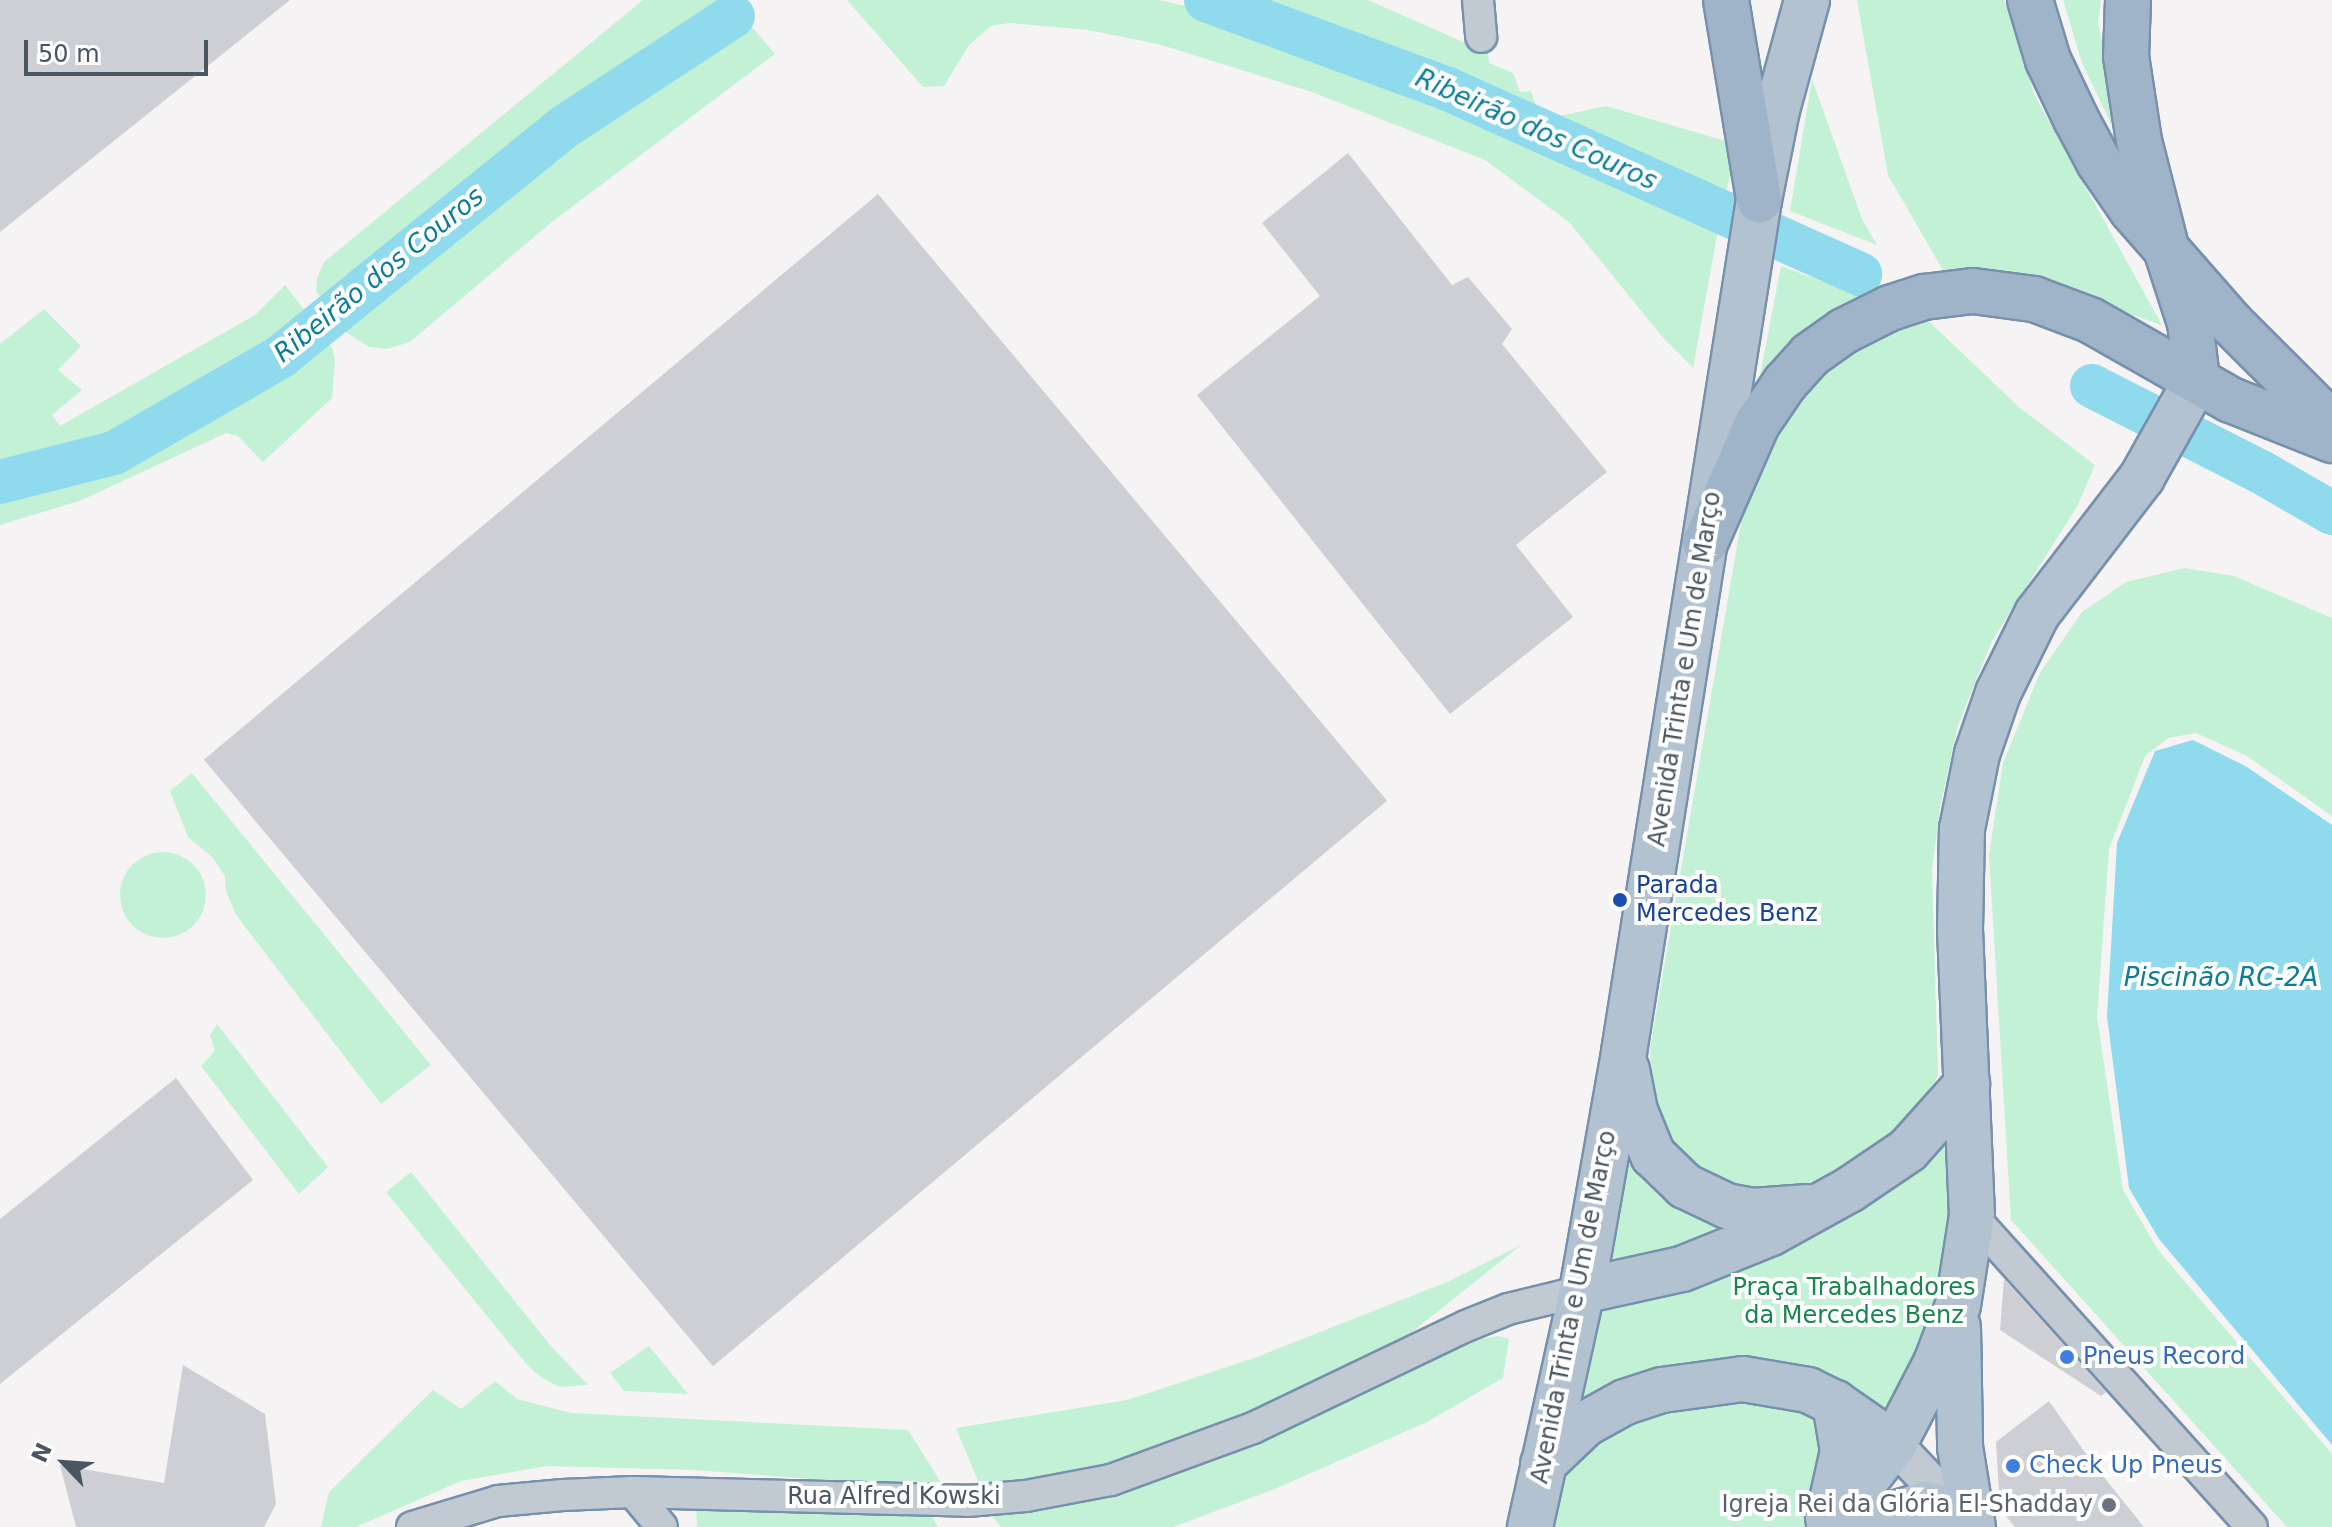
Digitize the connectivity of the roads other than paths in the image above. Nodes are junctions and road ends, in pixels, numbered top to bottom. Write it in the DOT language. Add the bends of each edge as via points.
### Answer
graph roads {
  1 [pos="1478,0"];
  2 [pos="1726,0"];
  3 [pos="1807,0"];
  4 [pos="2030,0"];
  5 [pos="2128,0"];
  6 [pos="1481,37"];
  7 [pos="1759,207"];
  8 [pos="2168,255"];
  9 [pos="2193,389"];
  10 [pos="2332,424"];
  11 [pos="2332,440"];
  12 [pos="1705,543"];
  13 [pos="1624,1052"];
  14 [pos="1967,1084"];
  15 [pos="1819,1205"];
  16 [pos="1972,1216"];
  17 [pos="1582,1291"];
  18 [pos="1958,1305"];
  19 [pos="1835,1403"];
  20 [pos="1894,1444"];
  21 [pos="1543,1464"];
  22 [pos="633,1492"];
  23 [pos="1530,1526"];
  24 [pos="412,1527"];
  25 [pos="662,1527"];
  26 [pos="1827,1527"];
  27 [pos="1874,1527"];
  28 [pos="1973,1527"];
  29 [pos="2252,1527"];
  1 -- 6 [label="street"];
  2 -- 7 [label="highway"];
  3 -- 7 [label="main road, Avenida Trinta e Um de Março" via="1777,110"];
  4 -- 8 [label="highway" via="2048,60 2099,162"];
  5 -- 8 [label="highway" via="2126,56 2139,141"];
  7 -- 12 [label="main road, Avenida Trinta e Um de Março"];
  8 -- 9 [label="highway" via="2190,323"];
  8 -- 10 [label="highway"];
  9 -- 11 [label="highway"];
  9 -- 12 [label="highway" via="2090,320 2034,299 1973,291 1901,304 1844,331 1810,355 1785,383 1757,424"];
  9 -- 14 [label="main road" via="2157,455 2037,614 1998,693 1977,754 1962,829"];
  12 -- 13 [label="main road, Avenida Trinta e Um de Março"];
  13 -- 15 [label="main road" via="1639,1123 1664,1170 1727,1206 1753,1211"];
  13 -- 17 [label="main road, Avenida Trinta e Um de Março"];
  14 -- 15 [label="main road" via="1908,1150"];
  14 -- 16 [label="main road"];
  15 -- 17 [label="main road" via="1726,1253 1682,1269"];
  16 -- 18 [label="main road"];
  16 -- 29 [label="street"];
  17 -- 21 [label="main road, Avenida Trinta e Um de Março"];
  17 -- 22 [label="street, Rua Alfred Kowski" via="1508,1309 1253,1428 1111,1480 967,1501"];
  18 -- 20 [label="main road" via="1931,1375"];
  18 -- 28 [label="main road" via="1960,1447"];
  19 -- 20 [label="main road"];
  19 -- 21 [label="main road" via="1808,1390 1760,1380 1662,1390 1585,1424"];
  19 -- 26 [label="main road" via="1843,1451"];
  20 -- 26 [label="main road"];
  20 -- 28 [label="street"];
  21 -- 23 [label="main road, Avenida Trinta e Um de Março"];
  22 -- 24 [label="street, Rua Alfred Kowski" via="498,1501"];
  22 -- 25 [label="street"];
  27 -- 28 [label="main road" via="1926,1504 1950,1510"];
}
